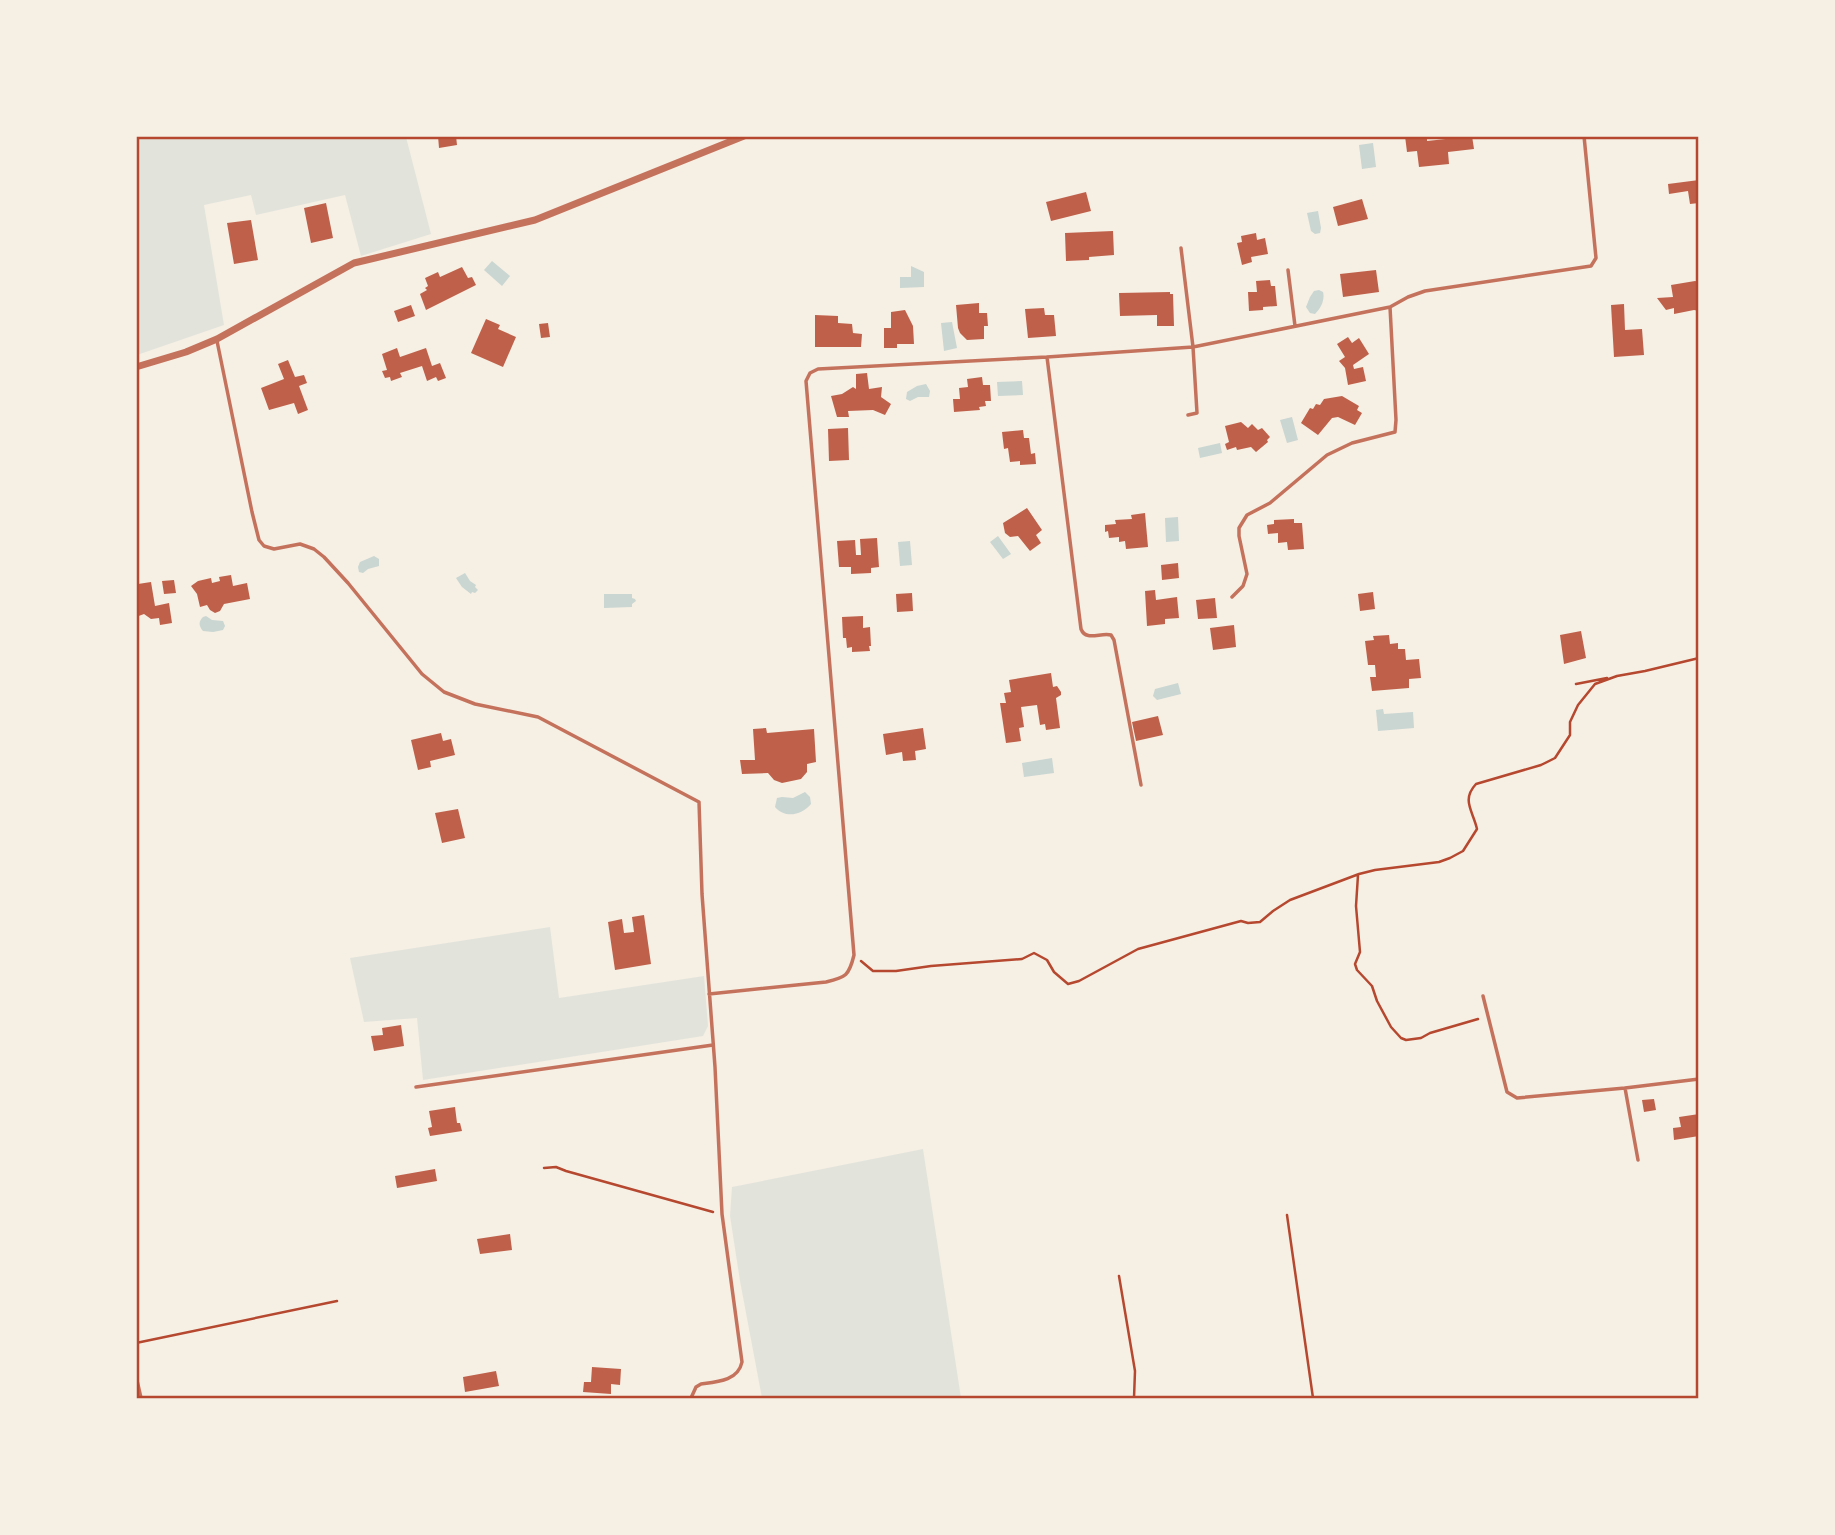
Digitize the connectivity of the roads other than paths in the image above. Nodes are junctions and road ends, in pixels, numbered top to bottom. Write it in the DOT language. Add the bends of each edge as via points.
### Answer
graph roads {
  1 [pos="744,136"];
  2 [pos="1584,136"];
  3 [pos="1181,248"];
  4 [pos="1288,270"];
  5 [pos="1390,307"];
  6 [pos="1295,326"];
  7 [pos="217,339"];
  8 [pos="1193,347"];
  9 [pos="1046,357"];
  10 [pos="136,367"];
  11 [pos="1188,415"];
  12 [pos="1233,597"];
  13 [pos="1141,785"];
  14 [pos="709,994"];
  15 [pos="1483,996"];
  16 [pos="713,1045"];
  17 [pos="1699,1079"];
  18 [pos="416,1087"];
  19 [pos="1625,1088"];
  20 [pos="1638,1160"];
  21 [pos="136,1376"];
  22 [pos="141,1398"];
  23 [pos="691,1398"];
  1 -- 7 [label="street" via="535,220 354,263"];
  2 -- 5 [label="lane" via="1596,258 1591,266 1425,291"];
  3 -- 8 [label="lane"];
  4 -- 6 [label="lane"];
  5 -- 6 [label="lane"];
  5 -- 12 [label="lane" via="1395,432 1352,443 1327,456 1270,503 1247,515 1239,536 1247,574"];
  6 -- 8 [label="lane"];
  7 -- 10 [label="street"];
  7 -- 14 [label="lane" via="252,512 264,546 274,549 300,544 324,557 422,674 444,692 475,704 538,717 699,802"];
  8 -- 9 [label="lane"];
  8 -- 11 [label="lane" via="1197,414"];
  9 -- 13 [label="lane" via="1081,629 1086,636 1106,634 1114,640"];
  9 -- 14 [label="lane" via="810,373 806,381 854,955 842,978"];
  14 -- 16 [label="lane"];
  15 -- 19 [label="lane" via="1507,1092 1517,1098"];
  16 -- 18 [label="lane"];
  16 -- 23 [label="lane" via="722,1214 742,1362 734,1377 701,1384"];
  17 -- 19 [label="lane"];
  19 -- 20 [label="lane"];
  21 -- 22 [label="lane"];
}
